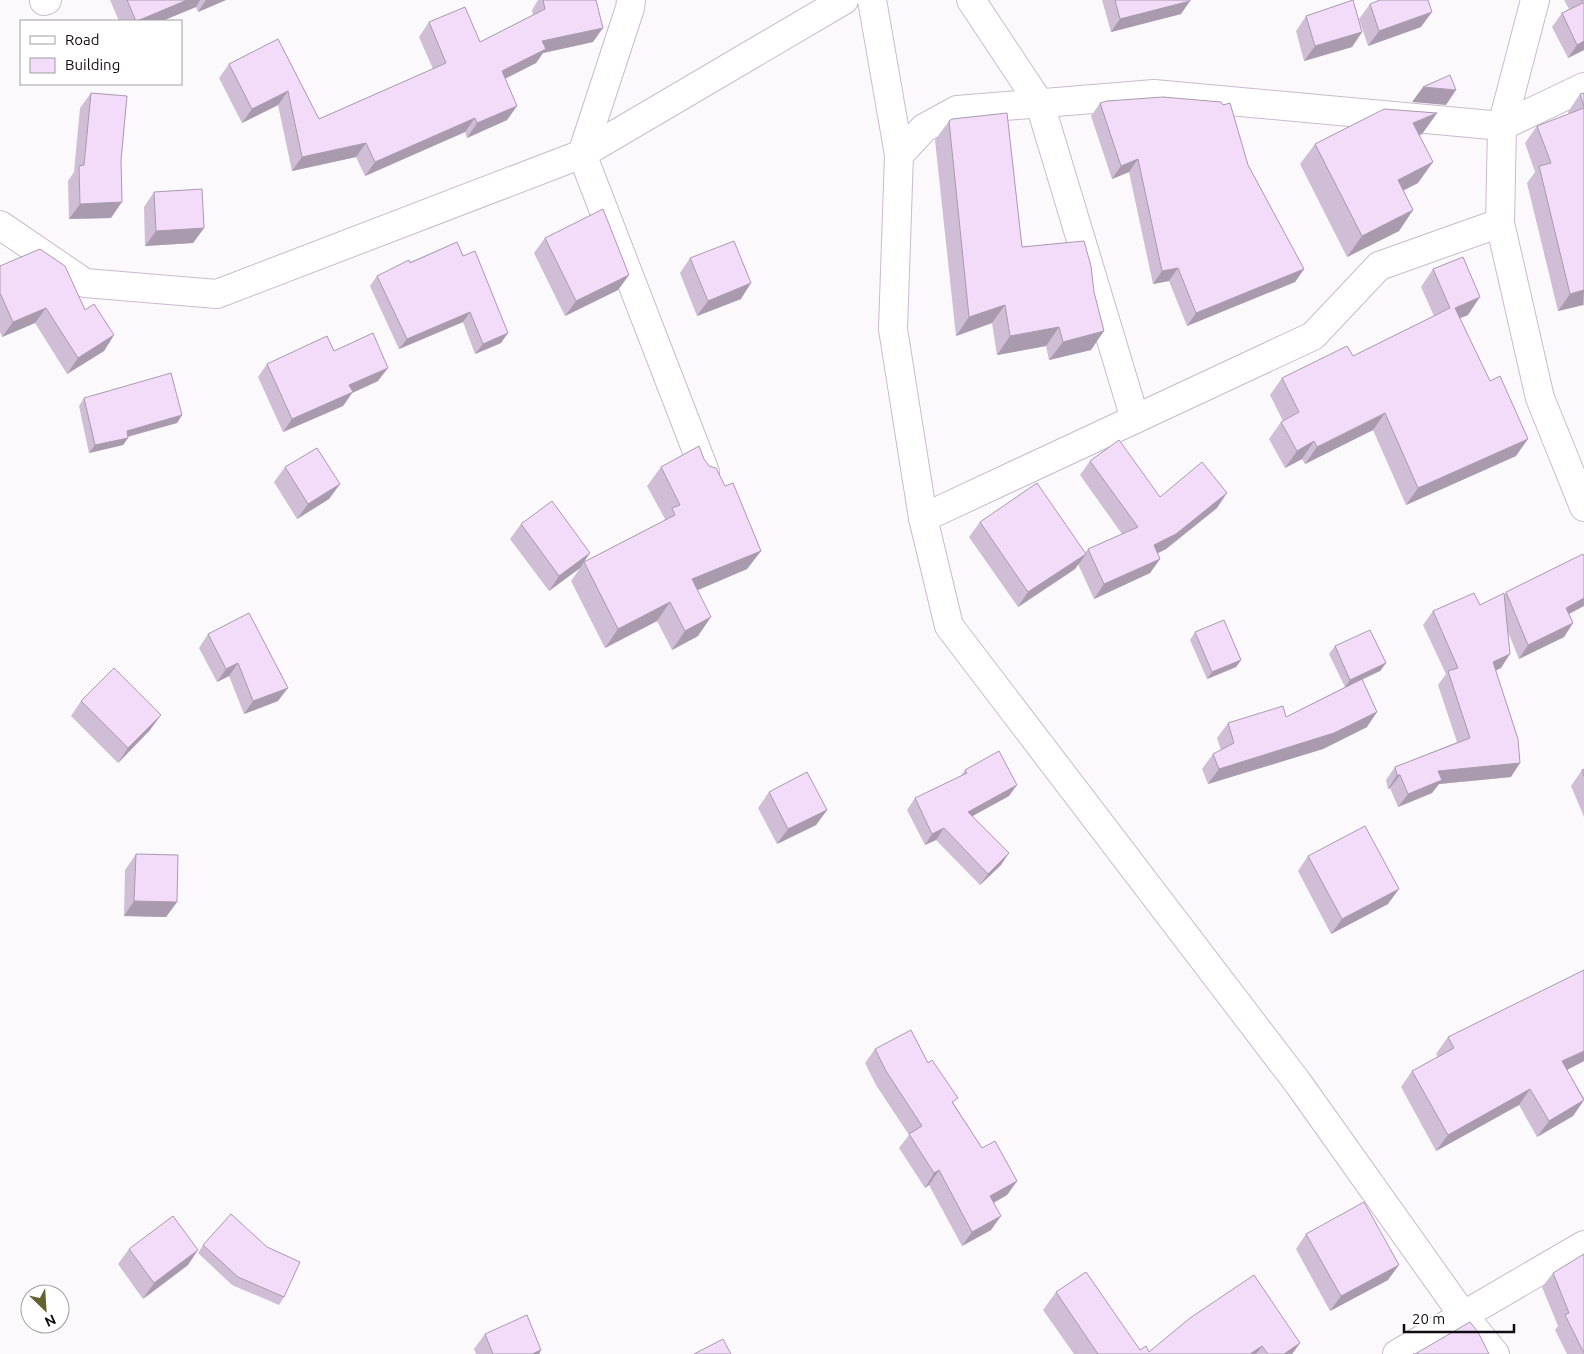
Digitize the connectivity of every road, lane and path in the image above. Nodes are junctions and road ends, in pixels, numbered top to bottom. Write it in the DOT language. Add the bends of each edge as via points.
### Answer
graph roads {
  1 [pos="631,0"];
  2 [pos="844,0"];
  3 [pos="872,0"];
  4 [pos="971,0"];
  5 [pos="1535,0"];
  6 [pos="1584,87"];
  7 [pos="1040,104"];
  8 [pos="1502,126"];
  9 [pos="582,154"];
  10 [pos="899,155"];
  11 [pos="1500,223"];
  12 [pos="0,224"];
  13 [pos="1135,419"];
  14 [pos="705,472"];
  15 [pos="1584,508"];
  16 [pos="923,518"];
  17 [pos="1584,1245"];
  18 [pos="1463,1315"];
  19 [pos="1397,1354"];
  20 [pos="1495,1354"];
  1 -- 9 [label="street"];
  2 -- 9 [label="street"];
  3 -- 10 [label="street"];
  4 -- 7 [label="street"];
  5 -- 8 [label="street"];
  6 -- 8 [label="street"];
  7 -- 8 [label="street" via="1154,94"];
  7 -- 10 [label="street" via="957,110 924,128"];
  7 -- 13 [label="street"];
  8 -- 11 [label="street"];
  9 -- 12 [label="street" via="217,294 85,283"];
  9 -- 14 [label="street"];
  10 -- 16 [label="street" via="893,330"];
  11 -- 13 [label="street" via="1379,266 1313,336"];
  11 -- 15 [label="street" via="1540,398"];
  13 -- 16 [label="street"];
  16 -- 18 [label="street" via="949,626 1298,1083"];
  17 -- 18 [label="street"];
  18 -- 19 [label="street"];
  18 -- 20 [label="street"];
}
